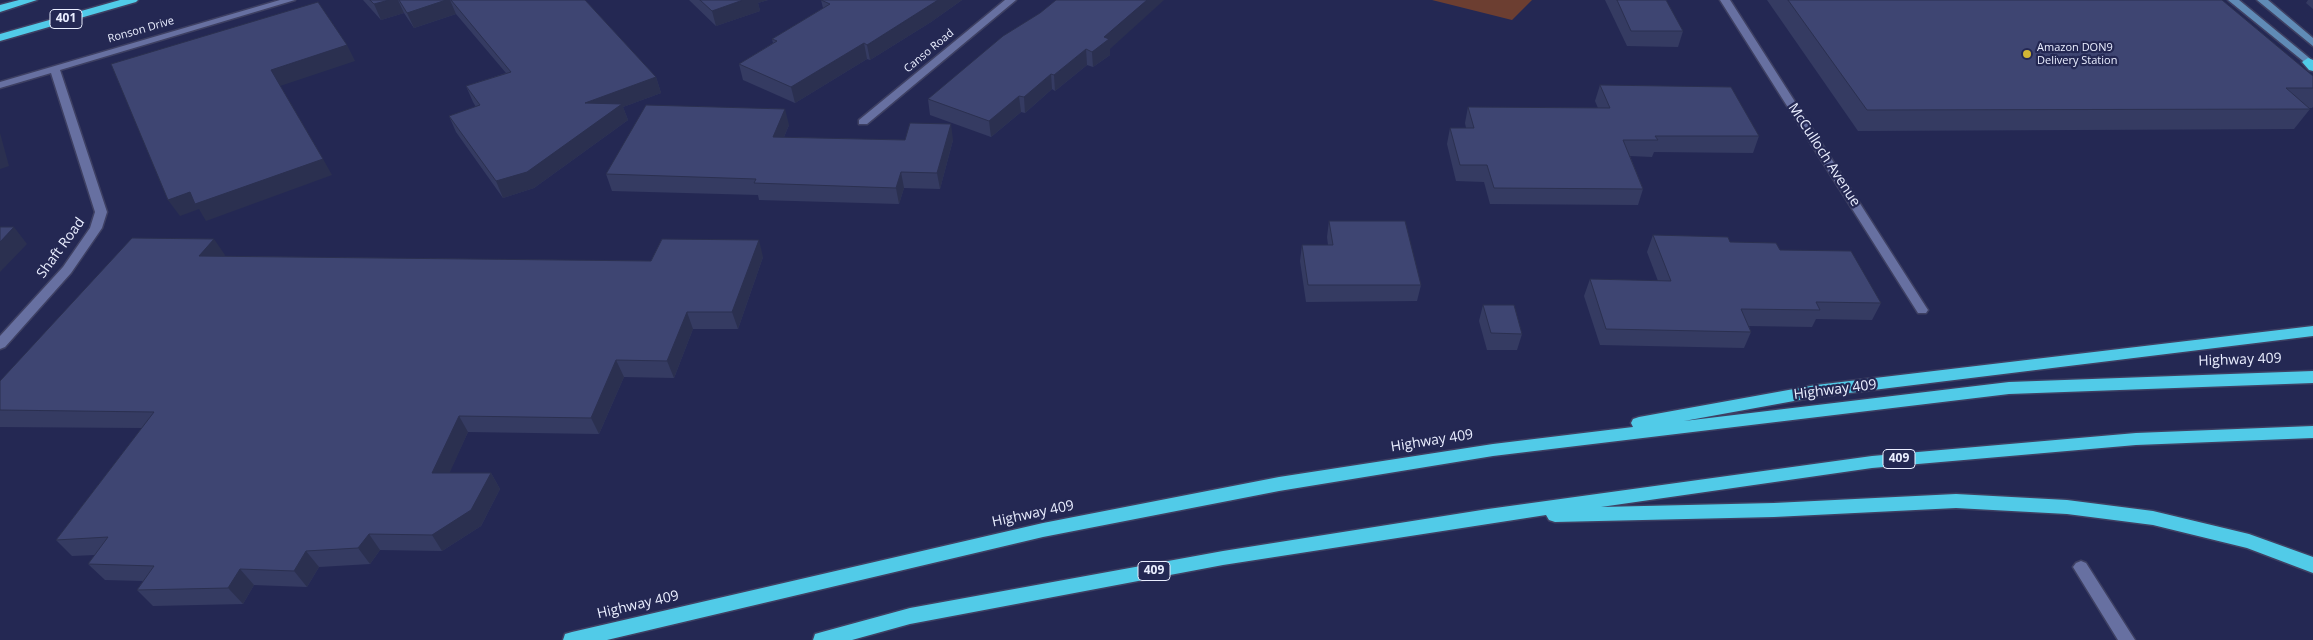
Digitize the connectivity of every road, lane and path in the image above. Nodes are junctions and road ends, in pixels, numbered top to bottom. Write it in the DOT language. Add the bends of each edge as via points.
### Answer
graph roads {
  1 [pos="31,0"];
  2 [pos="132,0"];
  3 [pos="290,0"];
  4 [pos="1011,0"];
  5 [pos="1726,0"];
  6 [pos="2233,0"];
  7 [pos="2262,0"];
  8 [pos="0,9"];
  9 [pos="0,38"];
  10 [pos="2313,43"];
  11 [pos="2311,65"];
  12 [pos="55,69"];
  13 [pos="0,85"];
  14 [pos="863,122"];
  15 [pos="1922,310"];
  16 [pos="2313,331"];
  17 [pos="0,344"];
  18 [pos="2313,377"];
  19 [pos="2313,432"];
  20 [pos="1493,450"];
  21 [pos="1488,516"];
  22 [pos="2313,565"];
  23 [pos="2081,567"];
  24 [pos="572,640"];
  25 [pos="822,640"];
  26 [pos="2127,640"];
  1 -- 8 [label="highway"];
  2 -- 9 [label="highway, 401"];
  3 -- 12 [label="street, Ronson Drive"];
  4 -- 14 [label="street, Canso Road"];
  5 -- 15 [label="street, McCulloch Avenue"];
  6 -- 11 [label="main road"];
  7 -- 10 [label="main road"];
  12 -- 13 [label="street, Ronson Drive"];
  12 -- 17 [label="street, Shaft Road" via="101,212 96,228 67,270"];
  16 -- 20 [label="highway" via="1816,391"];
  18 -- 20 [label="highway, Highway 409" via="2009,388"];
  19 -- 21 [label="highway, 409" via="2136,439 1872,462"];
  20 -- 24 [label="highway, Highway 409" via="1278,484 1043,530"];
  21 -- 22 [label="highway" via="1774,510 1956,501 2066,507 2153,518 2249,541"];
  21 -- 25 [label="highway, 409" via="1223,558 910,616"];
  23 -- 26 [label="street"];
}
